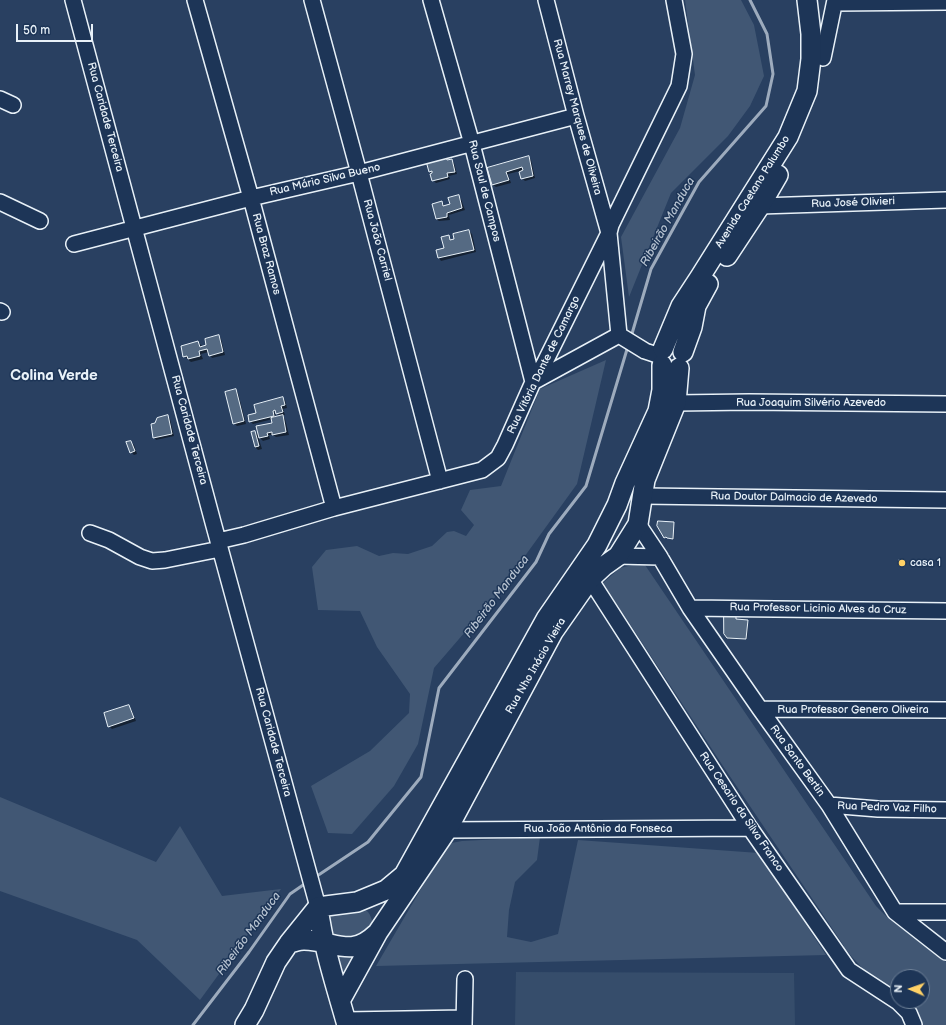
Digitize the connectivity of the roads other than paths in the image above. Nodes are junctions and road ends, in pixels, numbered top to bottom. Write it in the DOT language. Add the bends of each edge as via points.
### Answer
graph roads {
  1 [pos="73,0"];
  2 [pos="195,0"];
  3 [pos="312,0"];
  4 [pos="431,0"];
  5 [pos="546,0"];
  6 [pos="674,0"];
  7 [pos="807,0"];
  8 [pos="829,1"];
  9 [pos="946,2"];
  10 [pos="576,116"];
  11 [pos="472,144"];
  12 [pos="359,173"];
  13 [pos="251,198"];
  14 [pos="946,200"];
  15 [pos="0,202"];
  16 [pos="760,206"];
  17 [pos="40,220"];
  18 [pos="135,228"];
  19 [pos="609,233"];
  20 [pos="74,244"];
  21 [pos="622,336"];
  22 [pos="665,357"];
  23 [pos="533,382"];
  24 [pos="676,403"];
  25 [pos="946,404"];
  26 [pos="440,481"];
  27 [pos="643,496"];
  28 [pos="946,500"];
  29 [pos="334,508"];
  30 [pos="638,524"];
  31 [pos="90,533"];
  32 [pos="219,545"];
  33 [pos="597,545"];
  34 [pos="618,556"];
  35 [pos="660,557"];
  36 [pos="590,579"];
  37 [pos="690,608"];
  38 [pos="946,611"];
  39 [pos="760,709"];
  40 [pos="946,710"];
  41 [pos="829,805"];
  42 [pos="946,810"];
  43 [pos="750,828"];
  44 [pos="447,830"];
  45 [pos="409,877"];
  46 [pos="316,899"];
  47 [pos="357,902"];
  48 [pos="895,912"];
  49 [pos="946,912"];
  50 [pos="378,932"];
  51 [pos="289,943"];
  52 [pos="325,943"];
  53 [pos="946,952"];
  54 [pos="465,979"];
  55 [pos="340,1001"];
  56 [pos="464,1021"];
  57 [pos="346,1023"];
  58 [pos="245,1025"];
  59 [pos="914,1025"];
  1 -- 18 [label="street, Rua Caridade Terceira"];
  2 -- 13 [label="street, Rua Braz Ramos"];
  3 -- 12 [label="street, Rua João Carriel"];
  4 -- 11 [label="street, Rua Saul de Campos"];
  5 -- 10 [label="street, Rua Marrey Marques de Oliveira"];
  6 -- 19 [label="street, Rua Vitória Dante de Camargo" via="684,54 679,86"];
  7 -- 22 [label="main road, Avenida Caetano Palumbo" via="811,34 807,91 788,137 681,306"];
  8 -- 9 [label="street"];
  8 -- 16 [label="main road, Avenida Caetano Palumbo" via="822,31 823,58 814,99 796,143"];
  10 -- 11 [label="street, Rua Mário Silva Bueno"];
  10 -- 19 [label="street, Rua Marrey Marques de Oliveira"];
  11 -- 12 [label="street, Rua Mário Silva Bueno"];
  11 -- 23 [label="street, Rua Saul de Campos"];
  12 -- 13 [label="street, Rua Mário Silva Bueno"];
  12 -- 26 [label="street, Rua João Carriel"];
  13 -- 18 [label="street, Rua Mário Silva Bueno"];
  13 -- 29 [label="street, Rua Braz Ramos"];
  14 -- 16 [label="street, Rua José Olivieri"];
  15 -- 17 [label="street"];
  16 -- 22 [label="main road, Avenida Caetano Palumbo" via="707,286 696,306 692,327"];
  18 -- 20 [label="street, Rua Mário Silva Bueno"];
  18 -- 32 [label="street, Rua Caridade Terceira"];
  19 -- 21 [label="street, Rua Marrey Marques de Oliveira"];
  19 -- 23 [label="street, Rua Vitória Dante de Camargo" via="544,366"];
  21 -- 22 [label="street"];
  21 -- 23 [label="street"];
  22 -- 24 [label="main road, Rua Nho Inácio Vieira"];
  22 -- 33 [label="main road, Rua Nho Inácio Vieira" via="658,411"];
  23 -- 26 [label="street, Rua Vitória Dante de Camargo" via="498,458 482,470"];
  24 -- 25 [label="street, Rua Joaquim Silvério Azevedo"];
  24 -- 27 [label="main road, Rua Nho Inácio Vieira" via="645,480"];
  26 -- 29 [label="street, Rua Vitória Dante de Camargo"];
  27 -- 28 [label="street, Rua Doutor Dalmacio de Azevedo"];
  27 -- 30 [label="main road, Rua Nho Inácio Vieira"];
  29 -- 32 [label="street, Rua Vitória Dante de Camargo"];
  30 -- 34 [label="main road, Rua Nho Inácio Vieira"];
  30 -- 35 [label="street, Rua Santo Bertin"];
  31 -- 32 [label="street, Rua Vitória Dante de Camargo" via="152,561 165,560"];
  32 -- 46 [label="street, Rua Caridade Terceira"];
  33 -- 34 [label="main road" via="606,553"];
  33 -- 45 [label="main road, Rua Nho Inácio Vieira" via="546,619"];
  34 -- 35 [label="street"];
  34 -- 36 [label="main road, Rua Nho Inácio Vieira"];
  35 -- 37 [label="street, Rua Santo Bertin"];
  36 -- 43 [label="street, Rua Cesario da Silva Franco"];
  36 -- 44 [label="main road, Rua Nho Inácio Vieira" via="553,632"];
  37 -- 38 [label="street, Rua Professor Licinio Alves da Cruz"];
  37 -- 39 [label="street, Rua Santo Bertin"];
  39 -- 40 [label="street, Rua Professor Genero Oliveira"];
  39 -- 41 [label="street, Rua Santo Bertin"];
  41 -- 42 [label="street, Rua Pedro Vaz Filho"];
  41 -- 48 [label="street, Rua Santo Bertin"];
  43 -- 44 [label="street, Rua João Antônio da Fonseca"];
  43 -- 59 [label="street, Rua Cesario da Silva Franco" via="849,970 898,1002 909,1013"];
  44 -- 45 [label="main road, Rua Nho Inácio Vieira"];
  45 -- 47 [label="main road"];
  45 -- 50 [label="main road"];
  46 -- 47 [label="main road"];
  46 -- 51 [label="main road"];
  46 -- 52 [label="main road"];
  47 -- 50 [label="main road" via="372,902 377,916"];
  48 -- 49 [label="street"];
  48 -- 53 [label="street, Rua Santo Bertin"];
  50 -- 52 [label="main road" via="359,946 343,947"];
  50 -- 55 [label="main road"];
  51 -- 52 [label="main road" via="303,940"];
  51 -- 58 [label="main road" via="276,962"];
  52 -- 55 [label="main road"];
  54 -- 56 [label="street"];
  55 -- 57 [label="main road"];
  56 -- 57 [label="street"];
}
